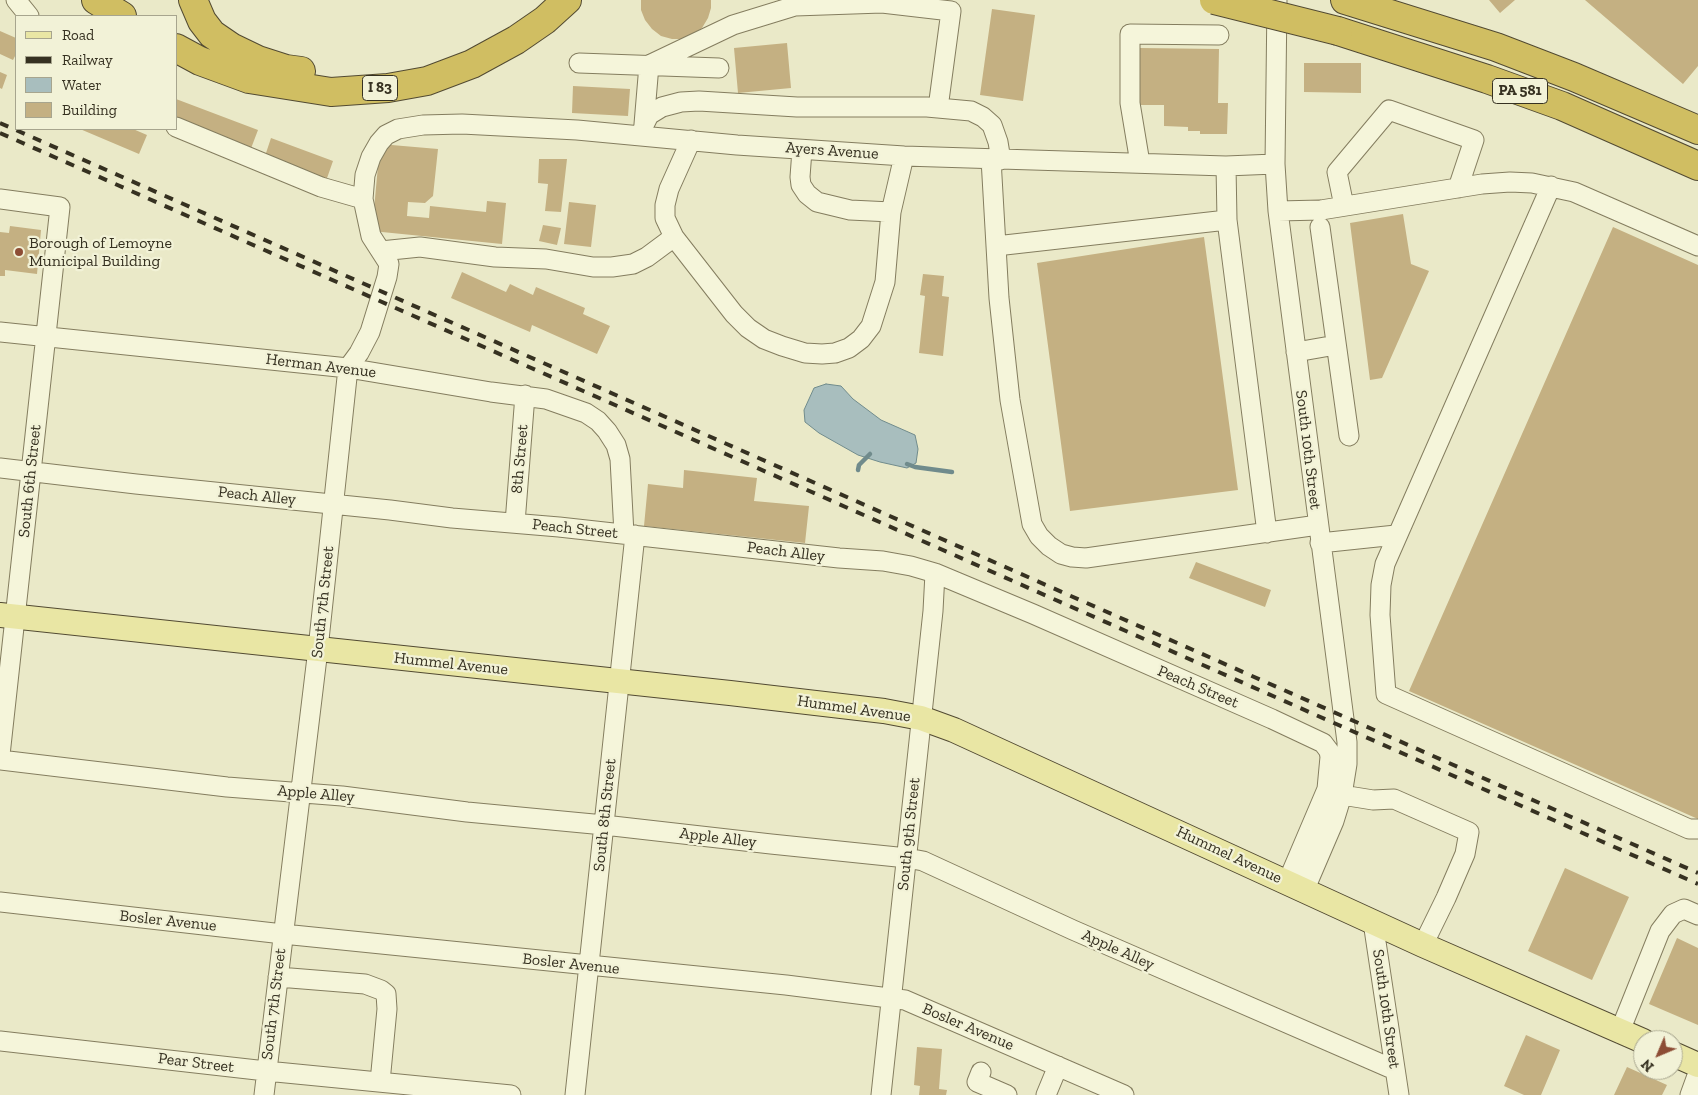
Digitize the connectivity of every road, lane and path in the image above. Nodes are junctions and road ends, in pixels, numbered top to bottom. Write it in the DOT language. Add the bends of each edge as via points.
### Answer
graph roads {
  1 [pos="16,0"];
  2 [pos="96,0"];
  3 [pos="192,0"];
  4 [pos="542,0"];
  5 [pos="567,0"];
  6 [pos="1214,0"];
  7 [pos="1276,0"];
  8 [pos="1345,0"];
  9 [pos="28,15"];
  10 [pos="120,15"];
  11 [pos="1219,35"];
  12 [pos="178,49"];
  13 [pos="579,63"];
  14 [pos="648,66"];
  15 [pos="719,68"];
  16 [pos="938,108"];
  17 [pos="178,128"];
  18 [pos="643,130"];
  19 [pos="1698,130"];
  20 [pos="391,131"];
  21 [pos="691,140"];
  22 [pos="802,150"];
  23 [pos="904,156"];
  24 [pos="996,160"];
  25 [pos="1140,163"];
  26 [pos="1275,164"];
  27 [pos="1226,166"];
  28 [pos="1698,166"];
  29 [pos="1551,186"];
  30 [pos="1458,188"];
  31 [pos="0,199"];
  32 [pos="363,199"];
  33 [pos="1344,206"];
  34 [pos="1278,211"];
  35 [pos="891,212"];
  36 [pos="1227,220"];
  37 [pos="1320,227"];
  38 [pos="674,237"];
  39 [pos="996,246"];
  40 [pos="1698,246"];
  41 [pos="381,251"];
  42 [pos="0,332"];
  43 [pos="46,337"];
  44 [pos="1336,345"];
  45 [pos="1296,352"];
  46 [pos="348,368"];
  47 [pos="525,395"];
  48 [pos="1349,436"];
  49 [pos="618,453"];
  50 [pos="0,468"];
  51 [pos="30,471"];
  52 [pos="333,504"];
  53 [pos="515,523"];
  54 [pos="1267,533"];
  55 [pos="630,534"];
  56 [pos="1319,534"];
  57 [pos="1396,535"];
  58 [pos="935,573"];
  59 [pos="8,616"];
  60 [pos="318,650"];
  61 [pos="620,682"];
  62 [pos="921,718"];
  63 [pos="0,755"];
  64 [pos="0,760"];
  65 [pos="302,792"];
  66 [pos="1342,795"];
  67 [pos="604,825"];
  68 [pos="1698,829"];
  69 [pos="907,858"];
  70 [pos="1296,887"];
  71 [pos="0,902"];
  72 [pos="1698,915"];
  73 [pos="1374,922"];
  74 [pos="283,934"];
  75 [pos="1423,945"];
  76 [pos="590,966"];
  77 [pos="278,977"];
  78 [pos="892,998"];
  79 [pos="1620,1031"];
  80 [pos="1633,1037"];
  81 [pos="0,1040"];
  82 [pos="1683,1059"];
  83 [pos="1058,1066"];
  84 [pos="1698,1066"];
  85 [pos="1395,1070"];
  86 [pos="266,1071"];
  87 [pos="980,1072"];
  88 [pos="1698,1073"];
  89 [pos="380,1082"];
  90 [pos="432,1091"];
  91 [pos="264,1095"];
  92 [pos="511,1095"];
  93 [pos="575,1095"];
  94 [pos="881,1095"];
  95 [pos="1006,1095"];
  96 [pos="1046,1095"];
  97 [pos="1124,1095"];
  98 [pos="1399,1095"];
  99 [pos="1690,1095"];
  1 -- 9 [label="street"];
  2 -- 10 [label="highway"];
  3 -- 4 [label="highway" via="212,34 240,52 286,69 348,74 393,70 453,54 507,26"];
  5 -- 12 [label="highway, I 83" via="516,40 472,64 427,80 388,88 331,92 249,79"];
  6 -- 28 [label="highway, PA 581, bridge" via="1338,31 1487,79 1562,106"];
  7 -- 26 [label="street, South 10th Street"];
  8 -- 19 [label="highway, PA 581" via="1496,47"];
  11 -- 25 [label="street" via="1130,34 1130,103"];
  13 -- 14 [label="street"];
  14 -- 15 [label="street"];
  14 -- 16 [label="street" via="733,25 795,6 882,3 951,11"];
  14 -- 18 [label="street"];
  16 -- 18 [label="street" via="681,102 662,107 649,115"];
  16 -- 24 [label="street" via="971,111 992,125 998,142"];
  17 -- 32 [label="street" via="321,187"];
  18 -- 20 [label="street, Ayers Avenue" via="462,124 423,125"];
  18 -- 21 [label="street, Ayers Avenue"];
  20 -- 32 [label="street, South 7th Street" via="378,143 370,158"];
  21 -- 22 [label="street, Ayers Avenue"];
  21 -- 38 [label="street" via="665,205 665,218"];
  22 -- 23 [label="street, Ayers Avenue"];
  22 -- 35 [label="street" via="801,185 817,202 850,210"];
  23 -- 24 [label="street, Ayers Avenue"];
  23 -- 35 [label="street"];
  24 -- 25 [label="street, Ayers Avenue"];
  24 -- 39 [label="street"];
  25 -- 27 [label="street, Ayers Avenue"];
  26 -- 27 [label="street, Ayers Avenue"];
  26 -- 34 [label="street, South 10th Street"];
  27 -- 36 [label="street"];
  29 -- 30 [label="street" via="1510,182"];
  29 -- 40 [label="street" via="1582,195"];
  29 -- 57 [label="street"];
  30 -- 33 [label="street"];
  30 -- 33 [label="street" via="1474,140 1389,110 1337,172"];
  31 -- 43 [label="street, South 6th Street" via="60,207"];
  32 -- 41 [label="street, South 7th Street" via="371,236"];
  33 -- 34 [label="street"];
  34 -- 45 [label="street, South 10th Street"];
  35 -- 38 [label="street" via="885,282 871,326 849,348 835,353 805,353 764,339 748,328"];
  36 -- 39 [label="street"];
  36 -- 54 [label="street"];
  37 -- 44 [label="street"];
  38 -- 41 [label="street" via="633,264 612,268 420,247"];
  39 -- 54 [label="street" via="1010,400 1032,524 1039,536 1061,554 1086,558"];
  41 -- 46 [label="street, South 7th Street" via="389,264 387,277 370,332"];
  42 -- 43 [label="street, Herman Avenue"];
  43 -- 46 [label="street, Herman Avenue"];
  43 -- 51 [label="street, South 6th Street"];
  44 -- 45 [label="street"];
  44 -- 48 [label="street"];
  45 -- 56 [label="street, South 10th Street"];
  46 -- 47 [label="street, Herman Avenue"];
  46 -- 52 [label="street, South 7th Street"];
  47 -- 49 [label="street, Herman Avenue" via="586,413 607,431"];
  47 -- 53 [label="street, 8th Street"];
  49 -- 55 [label="street, South 8th Street"];
  50 -- 51 [label="street, Peach Alley"];
  51 -- 52 [label="street, Peach Alley"];
  51 -- 59 [label="street, South 6th Street"];
  52 -- 53 [label="street, Peach Alley"];
  52 -- 60 [label="street, South 7th Street"];
  53 -- 55 [label="street, Peach Street"];
  54 -- 56 [label="street"];
  55 -- 58 [label="street, Peach Alley" via="883,561"];
  55 -- 61 [label="street, South 8th Street"];
  56 -- 57 [label="street"];
  56 -- 66 [label="street, South 10th Street" via="1347,742"];
  57 -- 68 [label="street" via="1381,585 1386,694 1689,829"];
  58 -- 62 [label="street, South 9th Street"];
  58 -- 70 [label="street, Peach Street" via="1272,718 1323,744 1330,757 1327,789"];
  59 -- 60 [label="main road, Hummel Avenue"];
  59 -- 63 [label="street, South 6th Street"];
  60 -- 61 [label="main road, Hummel Avenue"];
  60 -- 65 [label="street, South 7th Street"];
  61 -- 62 [label="main road, Hummel Avenue" via="884,711"];
  61 -- 67 [label="street, South 8th Street"];
  62 -- 69 [label="street, South 9th Street"];
  62 -- 70 [label="main road, Hummel Avenue" via="954,730"];
  64 -- 65 [label="street, Apple Alley" via="227,787"];
  65 -- 67 [label="street, Apple Alley"];
  65 -- 74 [label="street, South 7th Street"];
  66 -- 70 [label="street, South 10th Street" via="1334,821"];
  66 -- 75 [label="street" via="1373,800 1394,799 1469,832 1465,854"];
  67 -- 69 [label="street, Apple Alley"];
  67 -- 76 [label="street, South 8th Street"];
  69 -- 78 [label="street, South 9th Street"];
  69 -- 85 [label="street, Apple Alley" via="923,861"];
  70 -- 73 [label="main road, Hummel Avenue"];
  71 -- 74 [label="street, Bosler Avenue"];
  72 -- 79 [label="street" via="1684,909 1673,914 1660,931"];
  73 -- 75 [label="main road, Hummel Avenue"];
  73 -- 85 [label="street, South 10th Street"];
  74 -- 76 [label="street, Bosler Avenue"];
  74 -- 77 [label="street, South 7th Street"];
  75 -- 79 [label="main road, Hummel Avenue"];
  76 -- 78 [label="street, Bosler Avenue"];
  76 -- 93 [label="street, South 8th Street"];
  77 -- 86 [label="street, South 7th Street"];
  77 -- 89 [label="street" via="365,984 386,994 388,1010"];
  78 -- 83 [label="street, Bosler Avenue" via="905,1000"];
  78 -- 94 [label="street, South 9th Street"];
  79 -- 80 [label="main road, Hummel Avenue"];
  81 -- 86 [label="street, Pear Street"];
  82 -- 84 [label="main road"];
  83 -- 96 [label="street"];
  83 -- 97 [label="street, Bosler Avenue"];
  85 -- 98 [label="street, South 10th Street"];
  86 -- 89 [label="street, Pear Street"];
  86 -- 91 [label="street, South 7th Street"];
  87 -- 95 [label="street" via="978,1082"];
  88 -- 99 [label="street"];
  89 -- 90 [label="street, Pear Street"];
  90 -- 92 [label="street, Pear Street"];
}
